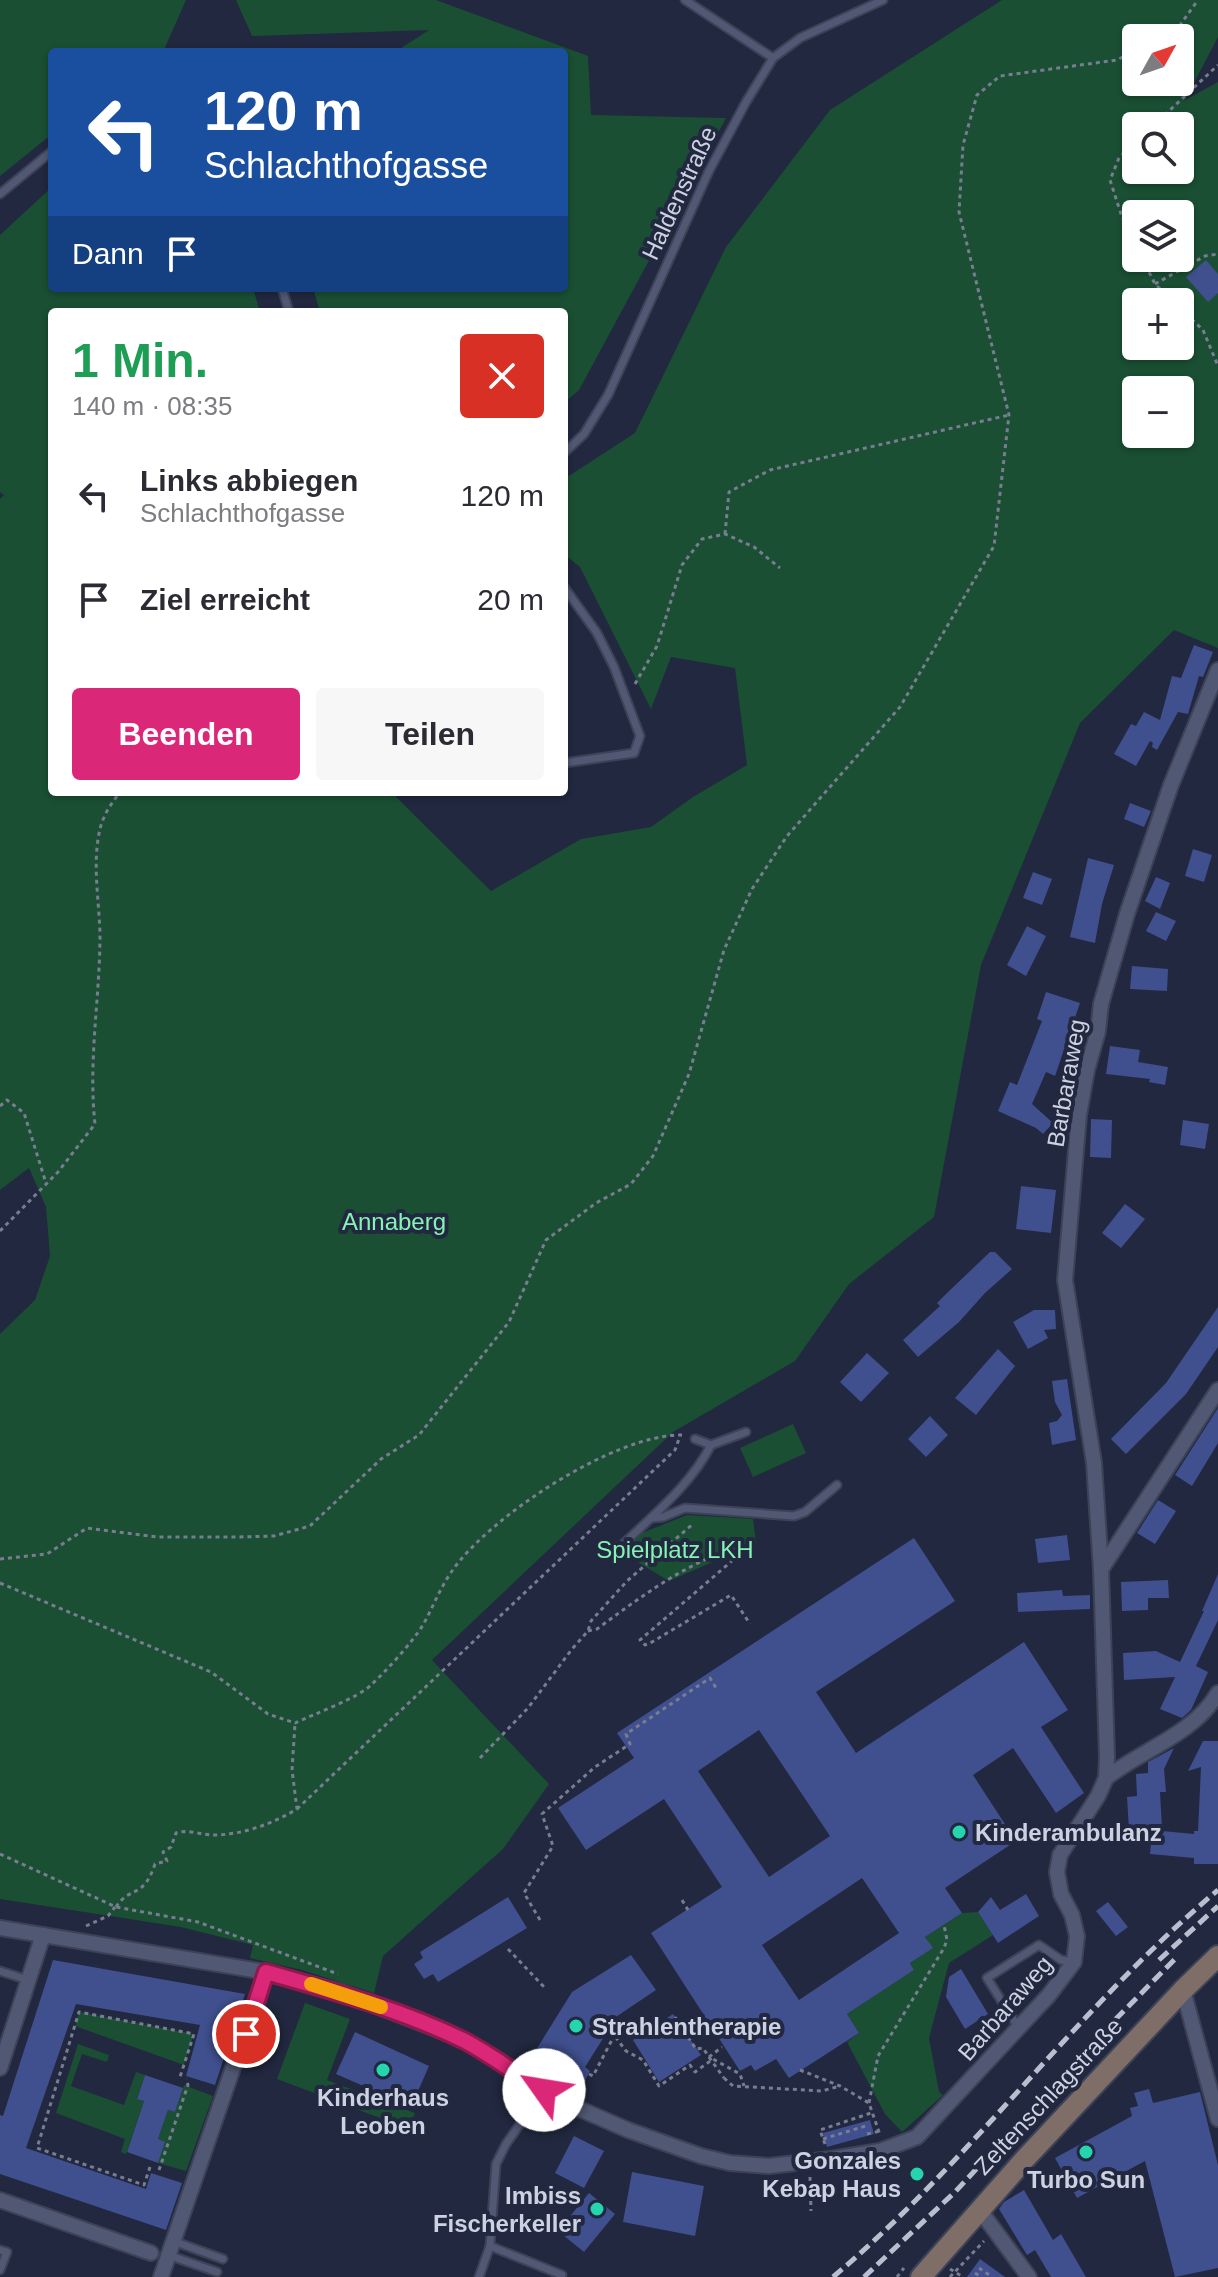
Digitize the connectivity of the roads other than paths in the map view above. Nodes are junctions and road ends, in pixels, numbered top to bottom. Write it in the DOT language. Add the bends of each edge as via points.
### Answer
graph roads {
  1 [pos="685,0"];
  2 [pos="883,0"];
  3 [pos="773,58"];
  4 [pos="48,154"];
  5 [pos="0,194"];
  6 [pos="568,449"];
  7 [pos="568,593"];
  8 [pos="1218,670"];
  9 [pos="568,762"];
  10 [pos="1218,1390"];
  11 [pos="746,1432"];
  12 [pos="695,1439"];
  13 [pos="711,1445"];
  14 [pos="837,1485"];
  15 [pos="651,1518"];
  16 [pos="619,1548"];
  17 [pos="1101,1569"];
  18 [pos="1218,1693"];
  19 [pos="1106,1778"];
  20 [pos="0,1928"];
  21 [pos="43,1935"];
  22 [pos="1218,1956"];
  23 [pos="1074,1962"];
  24 [pos="0,1971"];
  25 [pos="266,1972"];
  26 [pos="30,1981"];
  27 [pos="1183,1990"];
  28 [pos="1018,2027"];
  29 [pos="1,2062"];
  30 [pos="544,2090"];
  31 [pos="1218,2119"];
  32 [pos="0,2200"];
  33 [pos="979,2209"];
  34 [pos="490,2246"];
  35 [pos="171,2248"];
  36 [pos="0,2250"];
  37 [pos="151,2253"];
  38 [pos="223,2259"];
  39 [pos="0,2270"];
  40 [pos="217,2272"];
  41 [pos="912,2274"];
  42 [pos="161,2277"];
  43 [pos="479,2277"];
  44 [pos="561,2277"];
  45 [pos="1029,2277"];
  1 -- 3 [label="lane"];
  2 -- 3 [label="lane, Haldenstraße" via="800,38"];
  3 -- 6 [label="lane, Haldenstraße" via="709,171 608,395"];
  4 -- 5 [label="lane"];
  7 -- 9 [label="lane" via="597,633 640,736 634,753"];
  8 -- 17 [label="street, Barbaraweg" via="1127,914 1101,1004 1079,1115 1065,1280 1094,1463"];
  10 -- 17 [label="street"];
  11 -- 13 [label="lane"];
  12 -- 13 [label="lane"];
  13 -- 15 [label="lane"];
  14 -- 15 [label="lane" via="794,1516 685,1508"];
  15 -- 16 [label="lane"];
  17 -- 19 [label="street, Barbaraweg"];
  18 -- 19 [label="street" via="1190,1726"];
  19 -- 23 [label="street, Barbaraweg" via="1060,1855 1057,1872 1077,1936"];
  20 -- 21 [label="street"];
  21 -- 25 [label="street"];
  21 -- 26 [label="street"];
  22 -- 27 [label="main road, Zeltenschlagstraße"];
  23 -- 28 [label="street, Barbaraweg"];
  23 -- 28 [label="lane" via="1039,1945 987,1978"];
  24 -- 26 [label="lane"];
  25 -- 30 [label="street" via="341,1992 454,2036"];
  25 -- 35 [label="street"];
  26 -- 29 [label="street"];
  27 -- 31 [label="street"];
  27 -- 33 [label="main road, Zeltenschlagstraße"];
  28 -- 30 [label="street, Barbaraweg" via="917,2137 880,2151 807,2162 769,2166 701,2156 628,2130"];
  30 -- 34 [label="lane" via="496,2164"];
  32 -- 37 [label="street"];
  33 -- 41 [label="main road, Zeltenschlagstraße"];
  33 -- 45 [label="street"];
  34 -- 43 [label="lane"];
  34 -- 44 [label="lane"];
  35 -- 38 [label="lane"];
  35 -- 40 [label="lane"];
  35 -- 42 [label="street"];
  36 -- 39 [label="lane" via="7,2252"];
}
